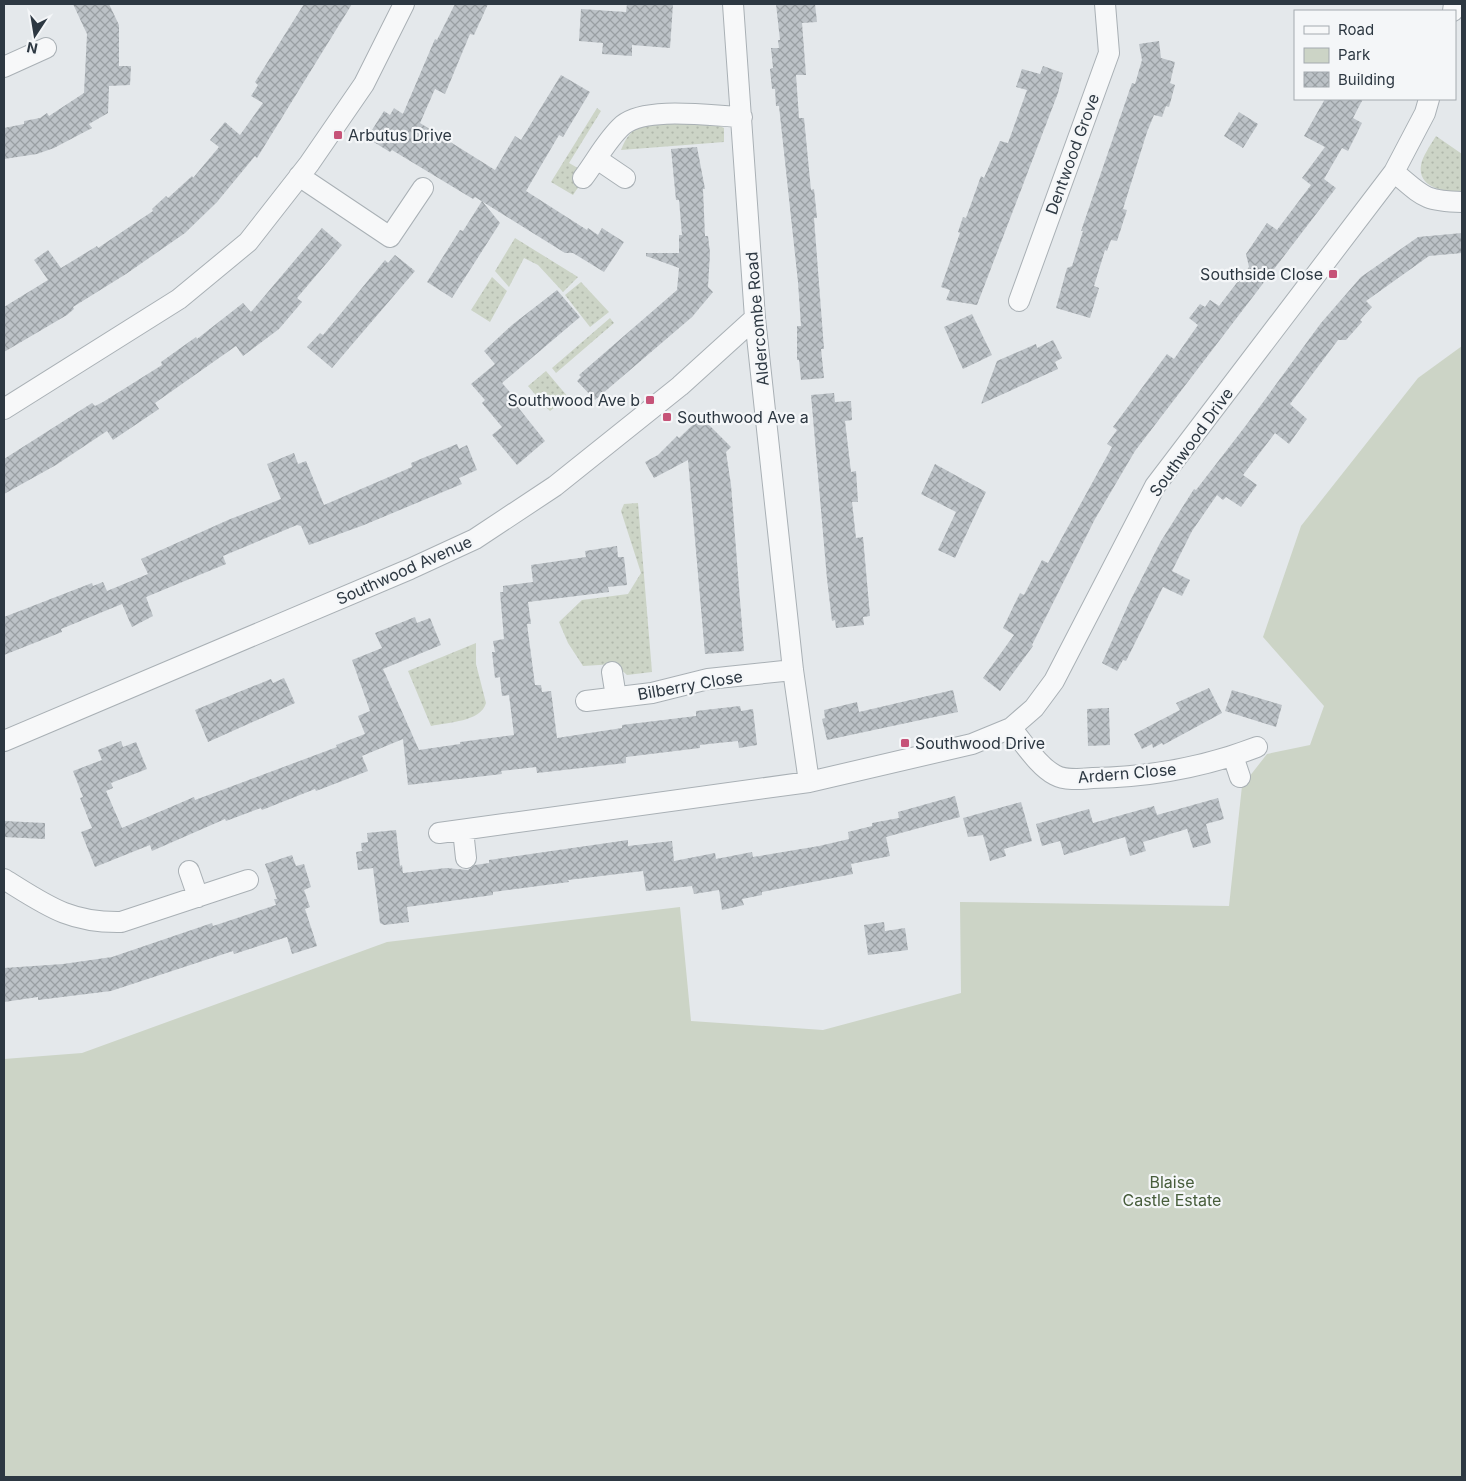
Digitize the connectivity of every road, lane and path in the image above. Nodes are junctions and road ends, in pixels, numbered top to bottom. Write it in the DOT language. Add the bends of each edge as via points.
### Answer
graph roads {
  1 [pos="404,4"];
  2 [pos="733,4"];
  3 [pos="1105,4"];
  4 [pos="46,48"];
  5 [pos="5,64"];
  6 [pos="1429,100"];
  7 [pos="742,117"];
  8 [pos="597,159"];
  9 [pos="1394,172"];
  10 [pos="299,176"];
  11 [pos="583,178"];
  12 [pos="625,178"];
  13 [pos="423,188"];
  14 [pos="1462,202"];
  15 [pos="1019,301"];
  16 [pos="755,318"];
  17 [pos="4,409"];
  18 [pos="794,670"];
  19 [pos="612,672"];
  20 [pos="616,697"];
  21 [pos="586,701"];
  22 [pos="1011,728"];
  23 [pos="4,741"];
  24 [pos="1258,747"];
  25 [pos="1233,756"];
  26 [pos="1240,776"];
  27 [pos="809,782"];
  28 [pos="463,830"];
  29 [pos="439,833"];
  30 [pos="466,858"];
  31 [pos="190,871"];
  32 [pos="4,879"];
  33 [pos="248,880"];
  34 [pos="198,898"];
  1 -- 10 [label="street" via="364,84"];
  2 -- 7 [label="street, Aldercombe Road"];
  3 -- 15 [label="street, Dentwood Grove" via="1108,53"];
  4 -- 5 [label="street"];
  6 -- 9 [label="street, Southwood Drive"];
  7 -- 8 [label="street" via="652,115 637,119 624,124"];
  7 -- 16 [label="street, Aldercombe Road"];
  8 -- 11 [label="street"];
  8 -- 12 [label="street"];
  9 -- 14 [label="street" via="1423,196 1435,201"];
  9 -- 22 [label="street, Southwood Drive" via="1155,486 1054,681 1034,708"];
  10 -- 13 [label="street" via="390,237"];
  10 -- 17 [label="street" via="248,242 179,299"];
  16 -- 18 [label="street, Aldercombe Road"];
  16 -- 23 [label="street, Southwood Avenue" via="680,386 555,486 475,539"];
  18 -- 20 [label="street, Bilberry Close" via="708,679 652,693"];
  18 -- 27 [label="street, Aldercombe Road"];
  19 -- 20 [label="street, Bilberry Close"];
  20 -- 21 [label="street, Bilberry Close"];
  22 -- 25 [label="street, Ardern Close" via="1046,769 1056,776 1070,779 1165,773"];
  22 -- 27 [label="street, Southwood Drive" via="972,744"];
  24 -- 25 [label="street, Ardern Close"];
  25 -- 26 [label="street"];
  27 -- 28 [label="street, Southwood Drive"];
  28 -- 29 [label="street, Southwood Drive"];
  28 -- 30 [label="street"];
  31 -- 34 [label="street"];
  32 -- 34 [label="street" via="76,919 100,922 121,922"];
  33 -- 34 [label="street"];
}
